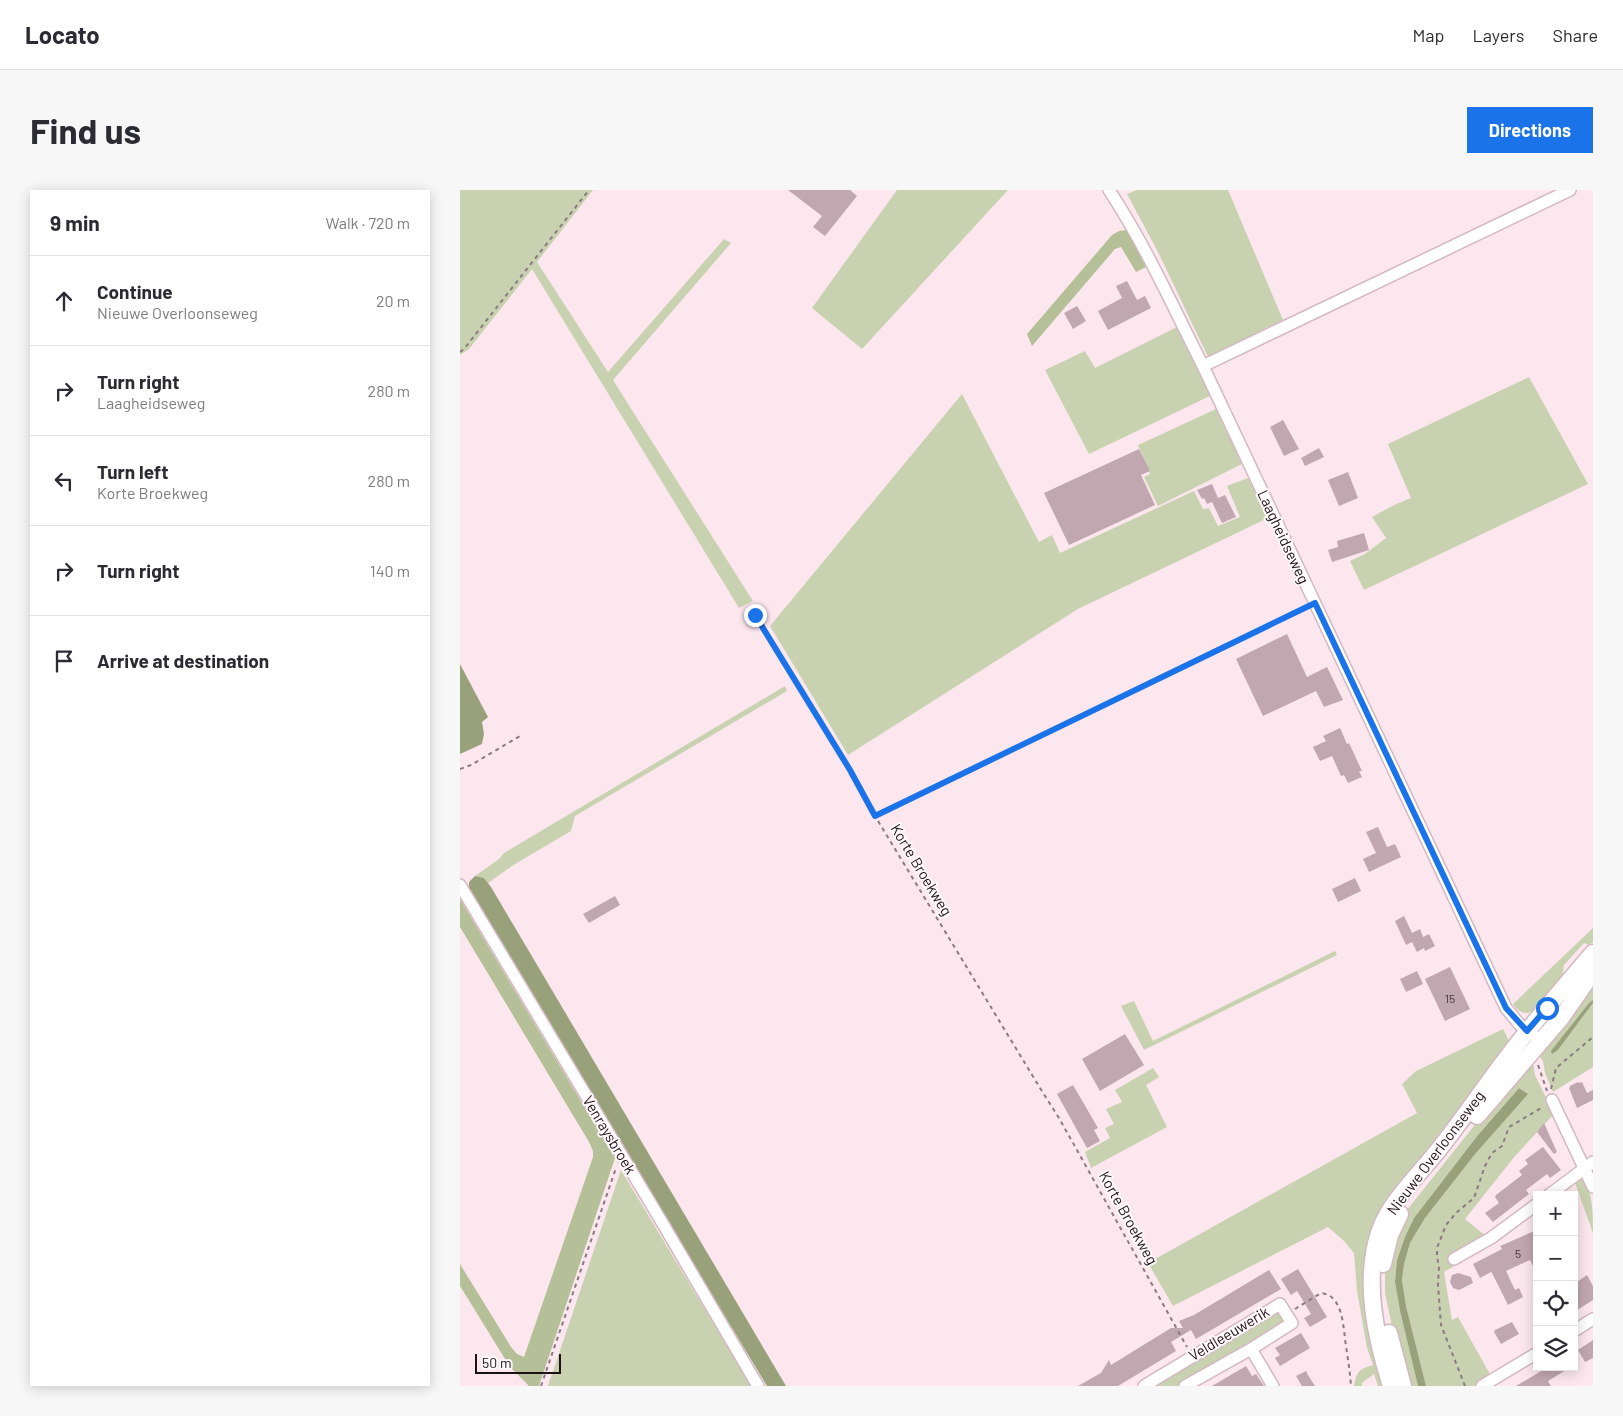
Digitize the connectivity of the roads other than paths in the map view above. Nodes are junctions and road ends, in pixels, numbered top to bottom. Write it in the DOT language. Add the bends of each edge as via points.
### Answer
graph roads {
  1 [pos="1109,190"];
  2 [pos="1570,190"];
  3 [pos="1203,366"];
  4 [pos="460,885"];
  5 [pos="1593,953"];
  6 [pos="1593,972"];
  7 [pos="1534,1036"];
  8 [pos="1550,1097"];
  9 [pos="1589,1165"];
  10 [pos="1593,1187"];
  11 [pos="1554,1191"];
  12 [pos="1533,1207"];
  13 [pos="1454,1259"];
  14 [pos="1593,1319"];
  15 [pos="1578,1328"];
  16 [pos="1251,1349"];
  17 [pos="1533,1355"];
  18 [pos="758,1386"];
  19 [pos="1145,1386"];
  20 [pos="1185,1386"];
  21 [pos="1273,1386"];
  22 [pos="1391,1386"];
  23 [pos="1403,1386"];
  24 [pos="1482,1386"];
  1 -- 3 [label="street, Laagheidseweg" via="1152,262"];
  2 -- 3 [label="street"];
  3 -- 7 [label="street, Laagheidseweg" via="1506,1008"];
  4 -- 18 [label="street, Venraysbroek"];
  5 -- 7 [label="street, Nieuwe Overloonseweg"];
  6 -- 7 [label="street, Nieuwe Overloonseweg" via="1561,1018"];
  7 -- 22 [label="street, Nieuwe Overloonseweg" via="1442,1145 1395,1205 1379,1232 1370,1284"];
  7 -- 23 [label="street, Nieuwe Overloonseweg" via="1529,1054 1412,1198 1390,1235 1383,1259 1381,1285"];
  8 -- 9 [label="street"];
  9 -- 10 [label="street"];
  9 -- 11 [label="street"];
  12 -- 13 [label="street" via="1491,1238"];
  14 -- 15 [label="street"];
  16 -- 19 [label="street, Veldleeuwerik" via="1292,1323 1280,1304"];
  16 -- 20 [label="street, Veldleeuwerik"];
  16 -- 21 [label="street, Veldleeuwerik"];
  17 -- 24 [label="street"];
}
